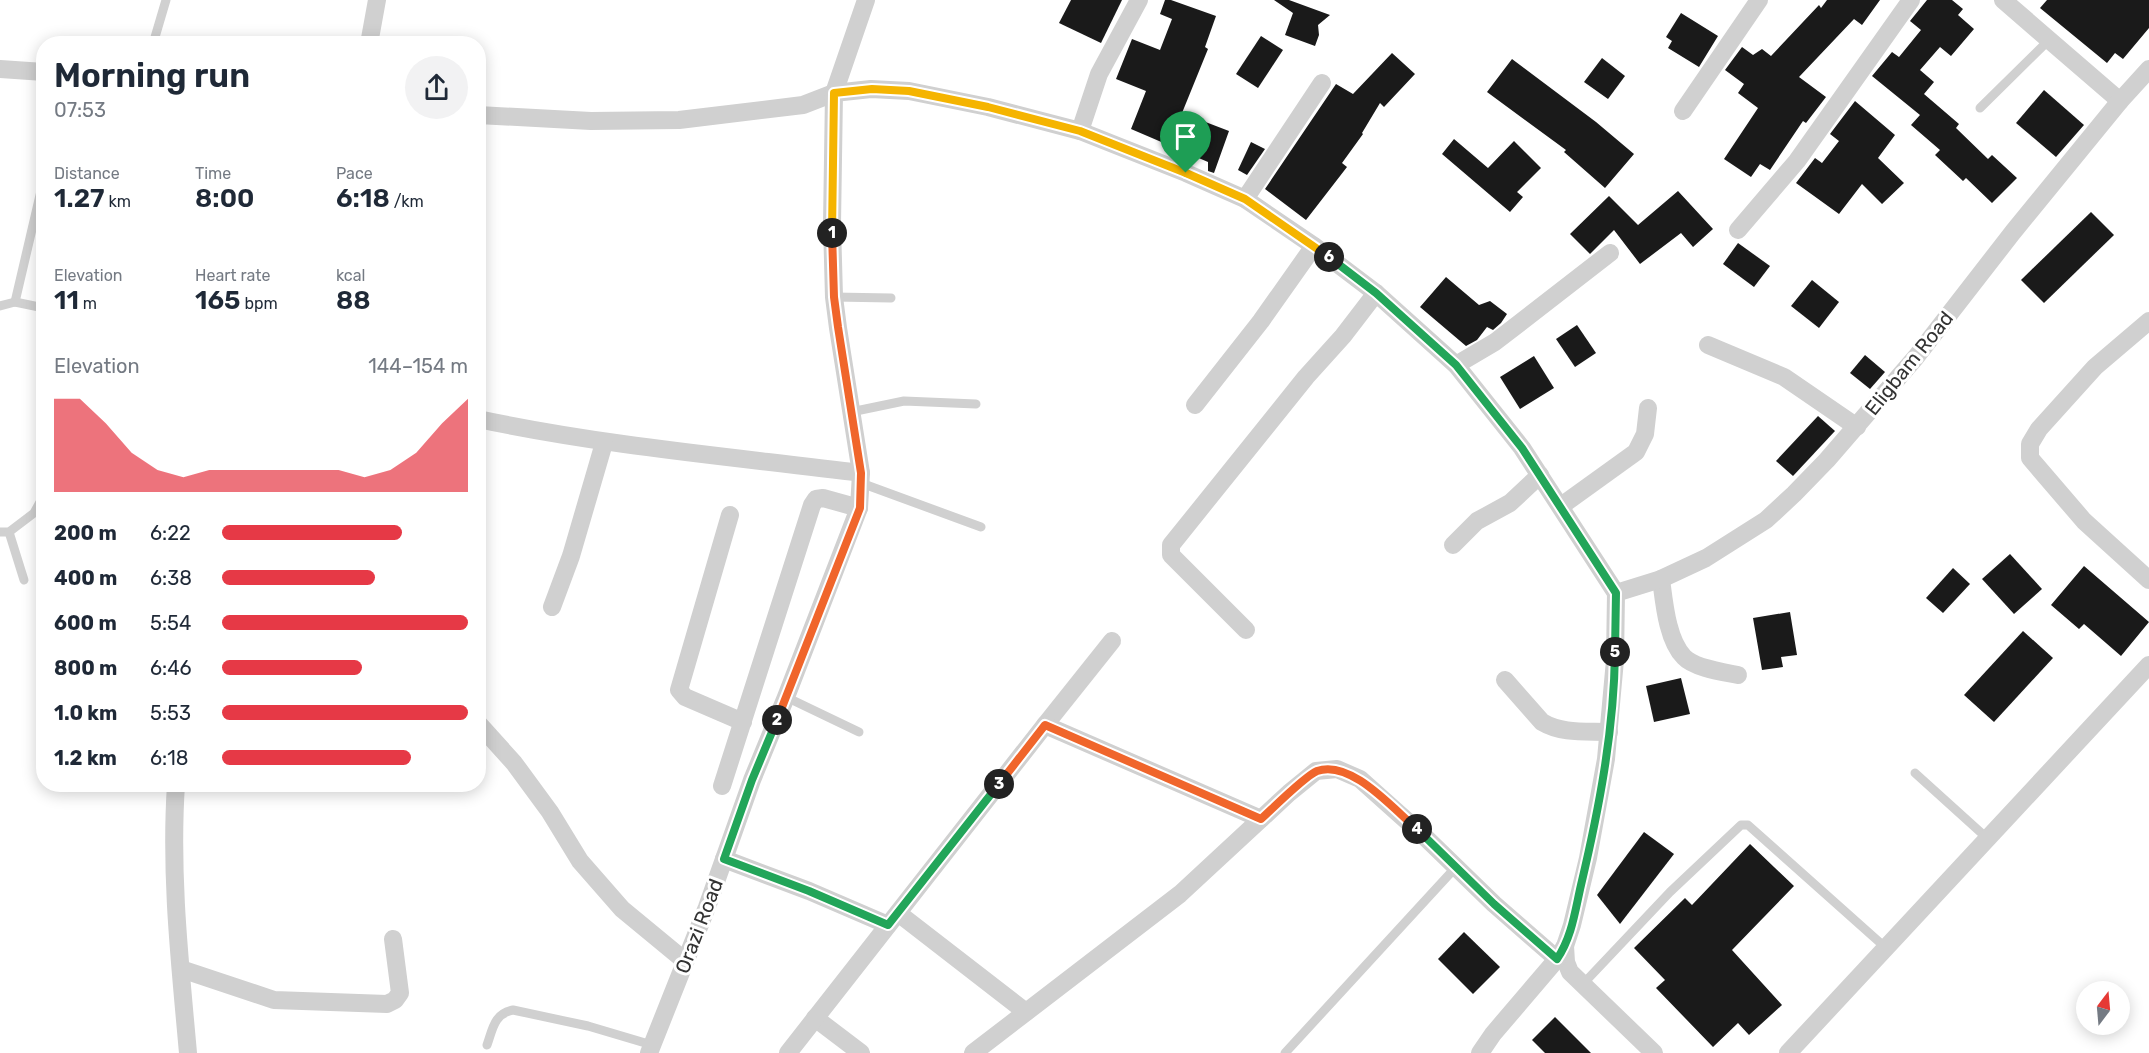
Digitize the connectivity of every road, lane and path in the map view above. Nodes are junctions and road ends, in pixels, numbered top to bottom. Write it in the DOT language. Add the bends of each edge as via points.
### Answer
graph roads {
  1 [pos="165,0"];
  2 [pos="377,0"];
  3 [pos="866,0"];
  4 [pos="1139,0"];
  5 [pos="1759,0"];
  6 [pos="1911,0"];
  7 [pos="2003,0"];
  8 [pos="155,36"];
  9 [pos="370,36"];
  10 [pos="2049,40"];
  11 [pos="0,69"];
  12 [pos="2149,69"];
  13 [pos="36,71"];
  14 [pos="1322,83"];
  15 [pos="834,93"];
  16 [pos="2120,100"];
  17 [pos="1980,108"];
  18 [pos="1683,111"];
  19 [pos="486,115"];
  20 [pos="1080,131"];
  21 [pos="1245,199"];
  22 [pos="36,212"];
  23 [pos="1738,230"];
  24 [pos="1314,246"];
  25 [pos="1610,253"];
  26 [pos="1376,293"];
  27 [pos="834,297"];
  28 [pos="891,298"];
  29 [pos="15,302"];
  30 [pos="0,306"];
  31 [pos="36,306"];
  32 [pos="2149,321"];
  33 [pos="1708,345"];
  34 [pos="1456,365"];
  35 [pos="976,404"];
  36 [pos="1195,405"];
  37 [pos="1648,408"];
  38 [pos="851,412"];
  39 [pos="486,421"];
  40 [pos="1857,427"];
  41 [pos="604,443"];
  42 [pos="1540,475"];
  43 [pos="861,478"];
  44 [pos="1561,506"];
  45 [pos="860,508"];
  46 [pos="36,509"];
  47 [pos="730,515"];
  48 [pos="981,527"];
  49 [pos="4,532"];
  50 [pos="1453,545"];
  51 [pos="1661,579"];
  52 [pos="24,580"];
  53 [pos="2149,580"];
  54 [pos="1616,593"];
  55 [pos="552,607"];
  56 [pos="1246,630"];
  57 [pos="1112,641"];
  58 [pos="2149,666"];
  59 [pos="1738,675"];
  60 [pos="1504,680"];
  61 [pos="786,697"];
  62 [pos="743,722"];
  63 [pos="1045,725"];
  64 [pos="486,732"];
  65 [pos="859,732"];
  66 [pos="1609,732"];
  67 [pos="1915,773"];
  68 [pos="723,786"];
  69 [pos="175,792"];
  70 [pos="1261,819"];
  71 [pos="1988,839"];
  72 [pos="724,859"];
  73 [pos="1456,867"];
  74 [pos="893,919"];
  75 [pos="393,939"];
  76 [pos="1886,948"];
  77 [pos="1561,952"];
  78 [pos="686,961"];
  79 [pos="181,969"];
  80 [pos="1583,984"];
  81 [pos="1026,1012"];
  82 [pos="815,1018"];
  83 [pos="487,1045"];
  84 [pos="651,1049"];
  85 [pos="188,1053"];
  86 [pos="788,1053"];
  87 [pos="861,1053"];
  88 [pos="973,1053"];
  89 [pos="1285,1053"];
  90 [pos="1480,1053"];
  91 [pos="1654,1053"];
  92 [pos="1788,1053"];
  1 -- 8 [label="lane"];
  2 -- 9 [label="street"];
  3 -- 15 [label="street, Orazi Road"];
  4 -- 20 [label="street" via="1099,74"];
  5 -- 18 [label="street"];
  6 -- 23 [label="street" via="1797,161"];
  7 -- 10 [label="street"];
  10 -- 16 [label="street"];
  10 -- 17 [label="lane"];
  11 -- 13 [label="street"];
  12 -- 16 [label="street, Eligbam Road"];
  14 -- 21 [label="street"];
  15 -- 19 [label="street" via="803,105 679,120 591,121"];
  15 -- 20 [label="street" via="909,91"];
  15 -- 27 [label="street, Orazi Road"];
  16 -- 40 [label="street, Eligbam Road"];
  20 -- 21 [label="street"];
  21 -- 24 [label="street"];
  22 -- 29 [label="lane"];
  24 -- 26 [label="street"];
  24 -- 36 [label="street"];
  25 -- 34 [label="street" via="1495,342"];
  26 -- 34 [label="street"];
  26 -- 56 [label="street" via="1171,545 1171,555"];
  27 -- 28 [label="lane"];
  27 -- 38 [label="street, Orazi Road"];
  29 -- 30 [label="lane"];
  29 -- 31 [label="lane"];
  32 -- 53 [label="street" via="2095,367 2039,429 2029,451 2030,458 2084,520"];
  33 -- 40 [label="street" via="1784,377"];
  34 -- 42 [label="street"];
  35 -- 38 [label="lane" via="904,401"];
  37 -- 44 [label="street" via="1645,435 1636,452"];
  38 -- 43 [label="street, Orazi Road"];
  39 -- 41 [label="street"];
  40 -- 51 [label="street, Eligbam Road" via="1766,520 1706,558"];
  41 -- 43 [label="street"];
  41 -- 55 [label="street"];
  42 -- 44 [label="street"];
  42 -- 50 [label="street" via="1510,503 1477,521"];
  43 -- 45 [label="street, Orazi Road"];
  43 -- 48 [label="lane"];
  44 -- 54 [label="street"];
  45 -- 61 [label="street, Orazi Road"];
  45 -- 62 [label="street" via="823,498 812,506"];
  46 -- 49 [label="lane"];
  47 -- 62 [label="street" via="679,690 685,697"];
  49 -- 52 [label="lane"];
  51 -- 54 [label="street, Eligbam Road"];
  51 -- 59 [label="street" via="1666,616 1684,657"];
  54 -- 66 [label="street"];
  57 -- 63 [label="street"];
  58 -- 71 [label="street"];
  60 -- 66 [label="street" via="1550,727"];
  61 -- 65 [label="lane"];
  61 -- 72 [label="street, Orazi Road"];
  62 -- 68 [label="street"];
  63 -- 70 [label="street"];
  63 -- 74 [label="street"];
  64 -- 78 [label="street" via="550,812 580,861 622,909"];
  66 -- 77 [label="street" via="1588,858"];
  67 -- 71 [label="lane"];
  69 -- 79 [label="street" via="174,894"];
  70 -- 73 [label="street" via="1317,771 1337,769 1360,779"];
  70 -- 81 [label="street" via="1180,894"];
  71 -- 76 [label="street"];
  72 -- 74 [label="street"];
  72 -- 78 [label="street, Orazi Road"];
  73 -- 77 [label="street" via="1494,904"];
  73 -- 89 [label="lane"];
  74 -- 81 [label="street"];
  74 -- 82 [label="street"];
  75 -- 79 [label="street" via="400,993 387,1004 274,1000"];
  76 -- 80 [label="lane" via="1745,824 1670,892"];
  76 -- 92 [label="street"];
  77 -- 80 [label="street" via="1570,972"];
  77 -- 90 [label="street"];
  78 -- 84 [label="street, Orazi Road"];
  79 -- 85 [label="street"];
  80 -- 91 [label="street"];
  81 -- 88 [label="street"];
  82 -- 86 [label="street"];
  82 -- 87 [label="street"];
  83 -- 84 [label="lane" via="497,1018 513,1010 588,1026"];
}
